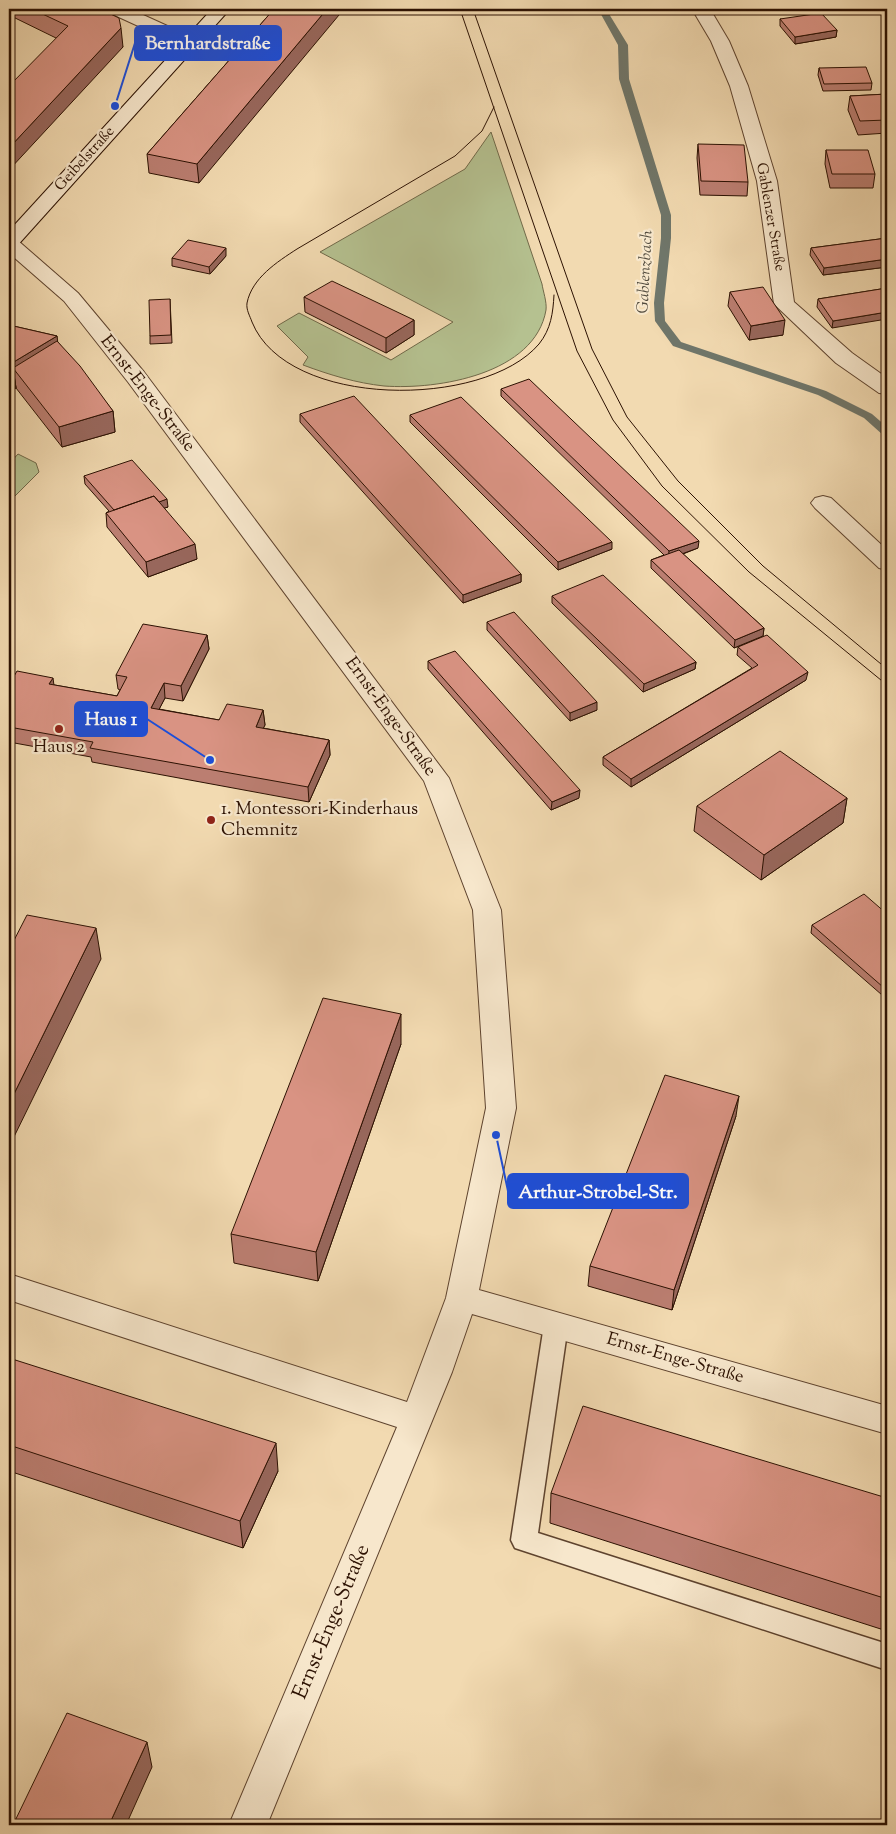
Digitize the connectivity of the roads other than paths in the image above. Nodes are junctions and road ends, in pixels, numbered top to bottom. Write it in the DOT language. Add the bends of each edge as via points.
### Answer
graph roads {
  1 [pos="116,9"];
  2 [pos="222,9"];
  3 [pos="700,9"];
  4 [pos="190,43"];
  5 [pos="9,243"];
  6 [pos="887,388"];
  7 [pos="823,503"];
  8 [pos="887,563"];
  9 [pos="9,1287"];
  10 [pos="462,1298"];
  11 [pos="556,1325"];
  12 [pos="416,1419"];
  13 [pos="887,1420"];
  14 [pos="887,1657"];
  15 [pos="248,1825"];
  1 -- 4 [label="street"];
  2 -- 4 [label="street, Geibelstraße"];
  3 -- 6 [label="street, Gablenzer Straße" via="720,41 739,86 767,181 784,304 844,358"];
  4 -- 5 [label="street, Geibelstraße"];
  5 -- 10 [label="street, Ernst-Enge-Straße" via="71,297 136,377 436,778 487,910 501,1108"];
  7 -- 8 [label="street"];
  9 -- 12 [label="street"];
  10 -- 11 [label="street, Ernst-Enge-Straße"];
  10 -- 12 [label="street, Ernst-Enge-Straße"];
  11 -- 13 [label="street, Ernst-Enge-Straße"];
  11 -- 14 [label="lane" via="524,1540"];
  12 -- 15 [label="street, Ernst-Enge-Straße"];
}
